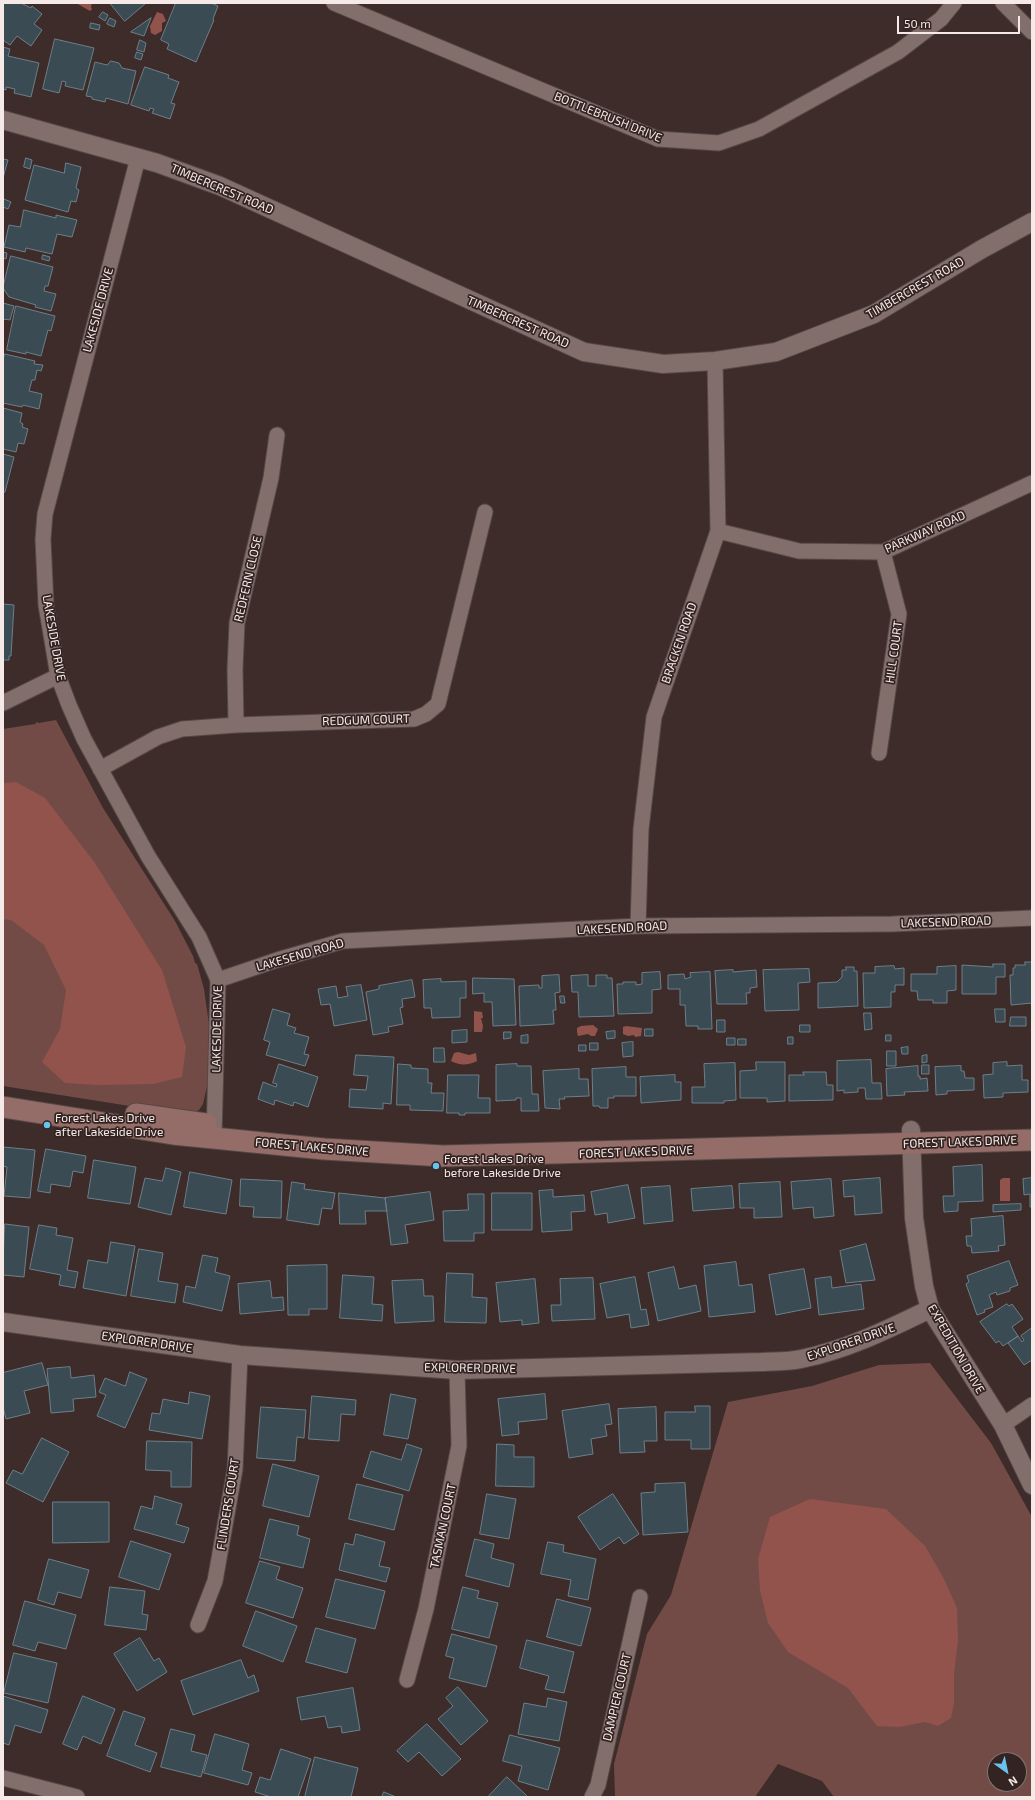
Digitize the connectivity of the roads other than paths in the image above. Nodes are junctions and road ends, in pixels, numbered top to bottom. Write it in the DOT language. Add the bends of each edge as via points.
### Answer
graph roads {
  1 [pos="334,3"];
  2 [pos="954,3"];
  3 [pos="1002,3"];
  4 [pos="1032,32"];
  5 [pos="3,120"];
  6 [pos="138,158"];
  7 [pos="1032,222"];
  8 [pos="715,360"];
  9 [pos="277,435"];
  10 [pos="1032,483"];
  11 [pos="485,512"];
  12 [pos="718,531"];
  13 [pos="883,552"];
  14 [pos="58,676"];
  15 [pos="3,702"];
  16 [pos="236,724"];
  17 [pos="879,753"];
  18 [pos="100,769"];
  19 [pos="1032,918"];
  20 [pos="638,926"];
  21 [pos="218,980"];
  22 [pos="3,1094"];
  23 [pos="3,1107"];
  24 [pos="1032,1127"];
  25 [pos="215,1132"];
  26 [pos="912,1137"];
  27 [pos="1032,1140"];
  28 [pos="930,1309"];
  29 [pos="3,1322"];
  30 [pos="240,1355"];
  31 [pos="457,1370"];
  32 [pos="1032,1405"];
  33 [pos="1003,1425"];
  34 [pos="1032,1486"];
  35 [pos="640,1596"];
  36 [pos="198,1625"];
  37 [pos="407,1680"];
  38 [pos="3,1778"];
  39 [pos="77,1797"];
  40 [pos="592,1797"];
  1 -- 2 [label="street, BOTTLEBRUSH DRIVE" via="658,139 719,143 759,129 898,52 942,19"];
  3 -- 4 [label="street"];
  5 -- 6 [label="street, TIMBERCREST ROAD"];
  6 -- 8 [label="street, TIMBERCREST ROAD" via="220,186 584,352 664,364"];
  6 -- 14 [label="street, LAKESIDE DRIVE" via="45,514 43,539 46,605"];
  7 -- 8 [label="street, TIMBERCREST ROAD" via="874,314 776,352"];
  8 -- 12 [label="street, BRACKEN ROAD"];
  9 -- 16 [label="street, REDFERN CLOSE" via="271,478 237,623"];
  10 -- 13 [label="street, PARKWAY ROAD"];
  11 -- 16 [label="street, REDGUM COURT" via="438,704 426,714 414,719"];
  12 -- 13 [label="street, PARKWAY ROAD" via="799,551"];
  12 -- 20 [label="street, BRACKEN ROAD" via="654,717 641,829"];
  13 -- 17 [label="street, HILL COURT" via="899,614"];
  14 -- 15 [label="street"];
  14 -- 18 [label="street, LAKESIDE DRIVE" via="84,739"];
  16 -- 18 [label="street, REDGUM COURT" via="182,729 158,737"];
  18 -- 21 [label="street, LAKESIDE DRIVE" via="148,856 199,937"];
  19 -- 20 [label="street, LAKESEND ROAD" via="892,924"];
  20 -- 21 [label="street, LAKESEND ROAD" via="343,941"];
  21 -- 25 [label="street, LAKESIDE DRIVE"];
  22 -- 25 [label="main road, FOREST LAKES DRIVE"];
  23 -- 25 [label="main road, FOREST LAKES DRIVE" via="173,1134"];
  24 -- 26 [label="main road, FOREST LAKES DRIVE"];
  25 -- 26 [label="main road, FOREST LAKES DRIVE" via="444,1143"];
  26 -- 27 [label="main road, FOREST LAKES DRIVE"];
  26 -- 28 [label="street, EXPEDITION DRIVE" via="914,1218"];
  28 -- 31 [label="street, EXPLORER DRIVE" via="888,1330 800,1359"];
  28 -- 33 [label="street, EXPEDITION DRIVE"];
  29 -- 30 [label="street, EXPLORER DRIVE"];
  30 -- 31 [label="street, EXPLORER DRIVE"];
  30 -- 36 [label="street, FLINDERS COURT" via="235,1469 215,1581"];
  31 -- 37 [label="street, TASMAN COURT" via="459,1446 426,1609"];
  32 -- 33 [label="street"];
  33 -- 34 [label="street, EXPEDITION DRIVE"];
  35 -- 40 [label="street, DAMPIER COURT" via="598,1785"];
  38 -- 39 [label="street"];
}
